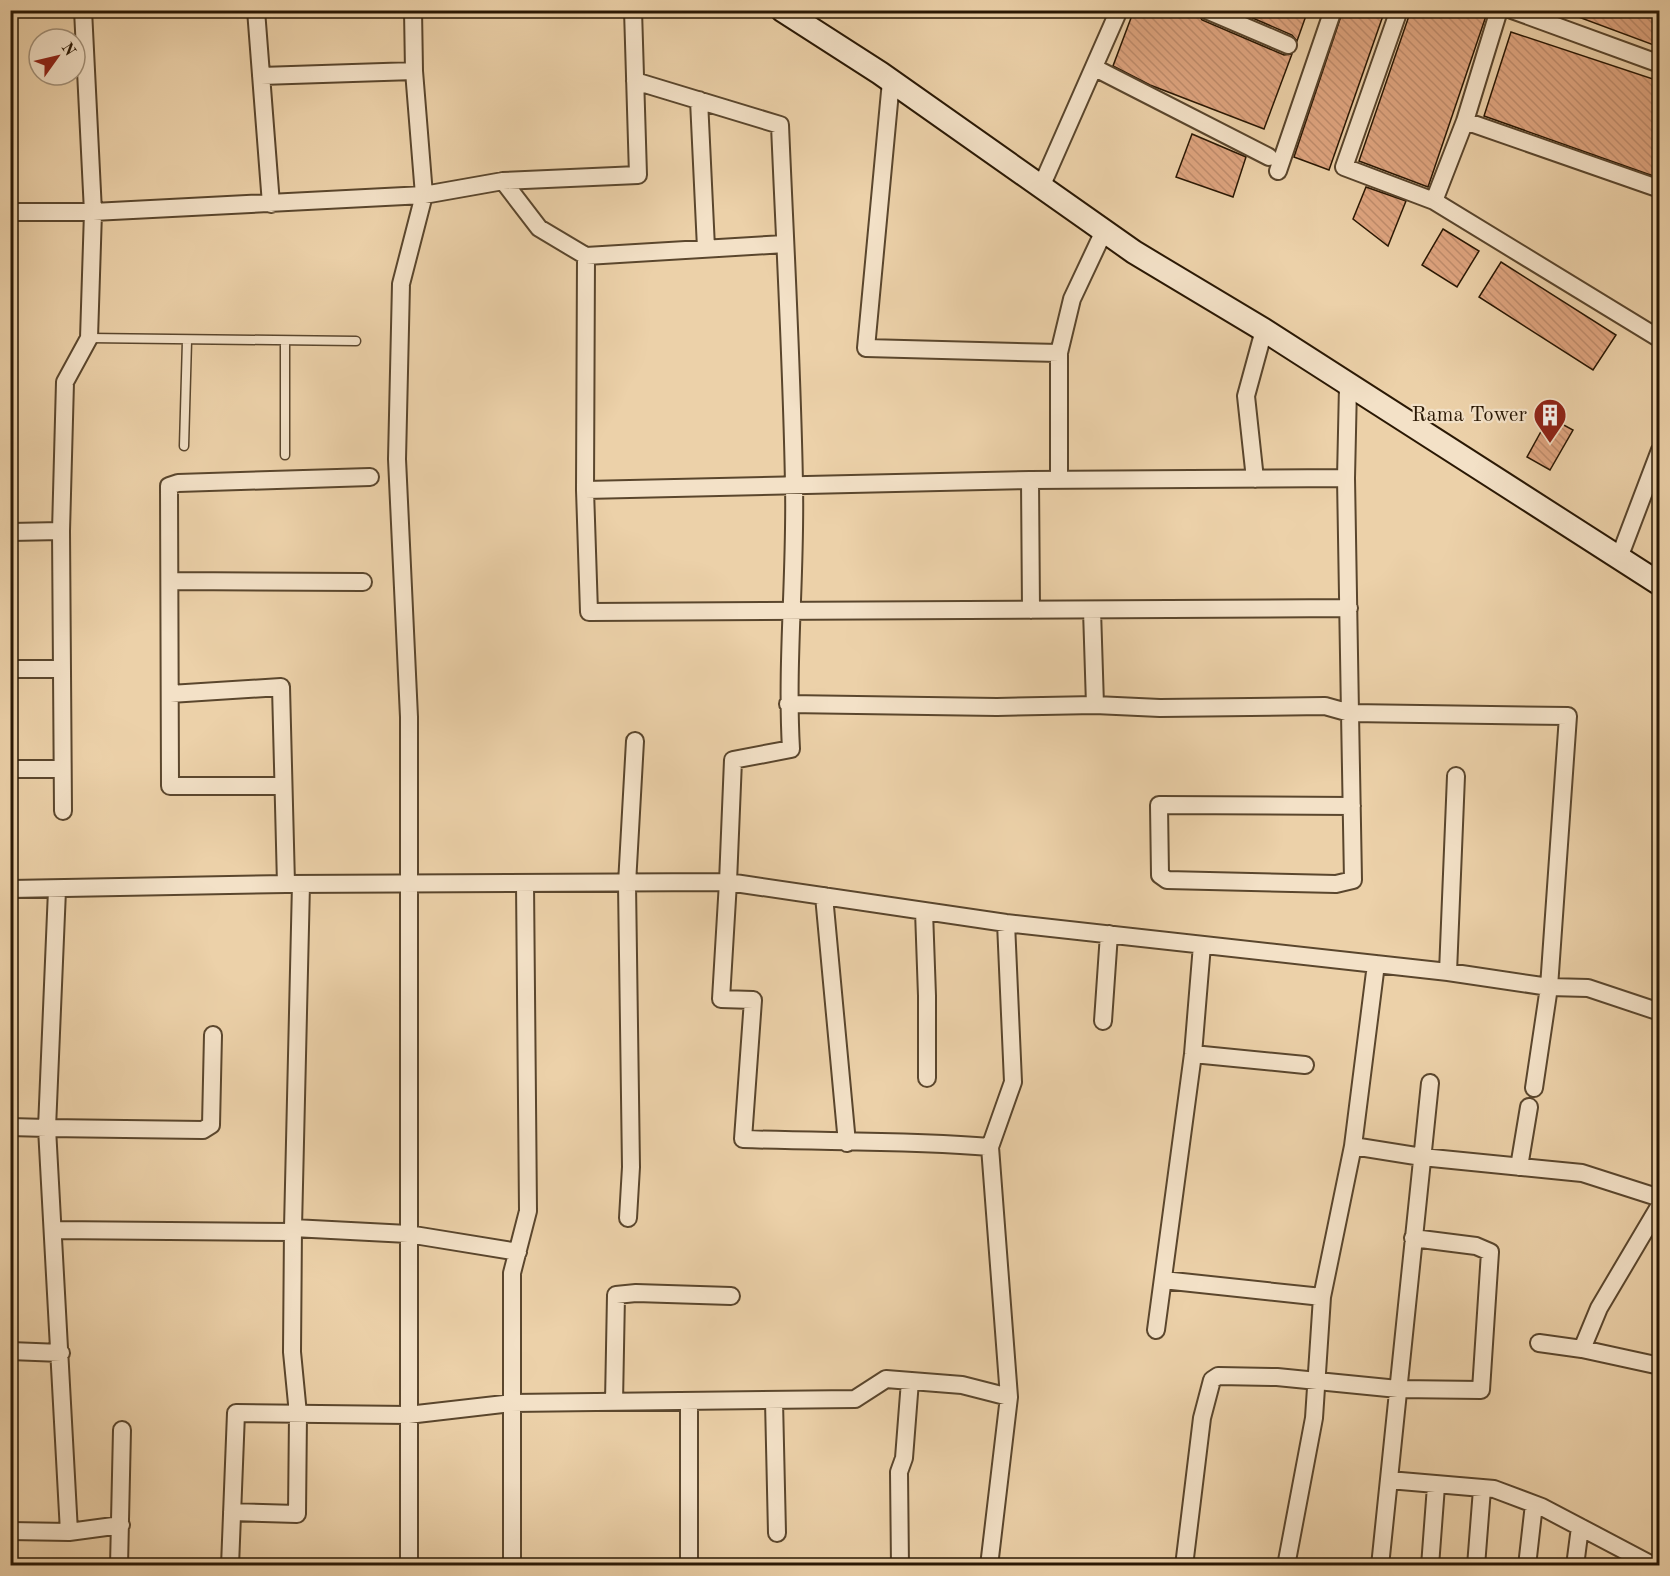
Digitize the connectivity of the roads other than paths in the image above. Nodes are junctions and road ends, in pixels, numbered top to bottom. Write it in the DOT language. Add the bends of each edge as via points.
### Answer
graph roads {
  1 [pos="83,10"];
  2 [pos="256,10"];
  3 [pos="413,10"];
  4 [pos="633,10"];
  5 [pos="782,10"];
  6 [pos="1119,10"];
  7 [pos="1206,10"];
  8 [pos="1333,10"];
  9 [pos="1399,10"];
  10 [pos="1499,10"];
  11 [pos="1512,10"];
  12 [pos="1288,45"];
  13 [pos="1659,64"];
  14 [pos="1095,68"];
  15 [pos="414,71"];
  16 [pos="261,76"];
  17 [pos="635,81"];
  18 [pos="891,81"];
  19 [pos="699,100"];
  20 [pos="1465,121"];
  21 [pos="503,181"];
  22 [pos="1041,187"];
  23 [pos="1659,189"];
  24 [pos="424,195"];
  25 [pos="1434,201"];
  26 [pos="271,204"];
  27 [pos="10,212"];
  28 [pos="93,212"];
  29 [pos="1104,231"];
  30 [pos="784,244"];
  31 [pos="706,248"];
  32 [pos="586,256"];
  33 [pos="1264,330"];
  34 [pos="89,339"];
  35 [pos="1659,339"];
  36 [pos="187,341"];
  37 [pos="356,341"];
  38 [pos="285,342"];
  39 [pos="1059,353"];
  40 [pos="1348,386"];
  41 [pos="184,446"];
  42 [pos="1659,450"];
  43 [pos="285,455"];
  44 [pos="370,477"];
  45 [pos="1346,478"];
  46 [pos="1255,479"];
  47 [pos="1030,480"];
  48 [pos="1059,480"];
  49 [pos="794,485"];
  50 [pos="585,490"];
  51 [pos="10,531"];
  52 [pos="61,531"];
  53 [pos="1619,558"];
  54 [pos="171,581"];
  55 [pos="363,582"];
  56 [pos="1659,584"];
  57 [pos="1349,608"];
  58 [pos="1030,610"];
  59 [pos="1092,610"];
  60 [pos="793,613"];
  61 [pos="10,669"];
  62 [pos="60,669"];
  63 [pos="170,694"];
  64 [pos="789,704"];
  65 [pos="1095,705"];
  66 [pos="1350,713"];
  67 [pos="634,741"];
  68 [pos="10,769"];
  69 [pos="62,769"];
  70 [pos="1456,777"];
  71 [pos="282,786"];
  72 [pos="1352,806"];
  73 [pos="63,811"];
  74 [pos="628,882"];
  75 [pos="728,882"];
  76 [pos="525,883"];
  77 [pos="293,884"];
  78 [pos="410,884"];
  79 [pos="10,889"];
  80 [pos="57,890"];
  81 [pos="824,896"];
  82 [pos="924,911"];
  83 [pos="1006,923"];
  84 [pos="1109,934"];
  85 [pos="1202,945"];
  86 [pos="1376,964"];
  87 [pos="1448,972"];
  88 [pos="1549,987"];
  89 [pos="1659,1012"];
  90 [pos="1103,1021"];
  91 [pos="213,1035"];
  92 [pos="1193,1054"];
  93 [pos="1305,1065"];
  94 [pos="927,1078"];
  95 [pos="1430,1083"];
  96 [pos="1534,1088"];
  97 [pos="1529,1107"];
  98 [pos="10,1127"];
  99 [pos="47,1128"];
  100 [pos="847,1143"];
  101 [pos="1353,1146"];
  102 [pos="990,1147"];
  103 [pos="1422,1157"];
  104 [pos="1519,1167"];
  105 [pos="1659,1198"];
  106 [pos="1659,1205"];
  107 [pos="628,1218"];
  108 [pos="53,1230"];
  109 [pos="293,1230"];
  110 [pos="408,1234"];
  111 [pos="1413,1238"];
  112 [pos="518,1252"];
  113 [pos="1163,1280"];
  114 [pos="731,1296"];
  115 [pos="1322,1297"];
  116 [pos="1156,1330"];
  117 [pos="1539,1343"];
  118 [pos="1582,1349"];
  119 [pos="10,1351"];
  120 [pos="61,1353"];
  121 [pos="1659,1366"];
  122 [pos="910,1381"];
  123 [pos="1316,1381"];
  124 [pos="1398,1389"];
  125 [pos="1009,1397"];
  126 [pos="774,1401"];
  127 [pos="614,1402"];
  128 [pos="689,1402"];
  129 [pos="512,1403"];
  130 [pos="298,1414"];
  131 [pos="408,1414"];
  132 [pos="122,1430"];
  133 [pos="1389,1480"];
  134 [pos="1436,1486"];
  135 [pos="1482,1489"];
  136 [pos="1534,1504"];
  137 [pos="232,1512"];
  138 [pos="121,1525"];
  139 [pos="1580,1527"];
  140 [pos="10,1530"];
  141 [pos="69,1532"];
  142 [pos="777,1533"];
  143 [pos="1626,1559"];
  144 [pos="119,1566"];
  145 [pos="230,1566"];
  146 [pos="409,1566"];
  147 [pos="512,1566"];
  148 [pos="689,1566"];
  149 [pos="900,1566"];
  150 [pos="989,1566"];
  151 [pos="1184,1566"];
  152 [pos="1286,1566"];
  153 [pos="1380,1566"];
  154 [pos="1430,1566"];
  155 [pos="1476,1566"];
  156 [pos="1527,1566"];
  157 [pos="1575,1566"];
  158 [pos="1654,1566"];
  1 -- 28 [label="street"];
  2 -- 16 [label="street"];
  3 -- 15 [label="street"];
  4 -- 17 [label="street"];
  5 -- 18 [label="street"];
  6 -- 14 [label="street"];
  7 -- 12 [label="street"];
  8 -- 14 [label="street" via="1273,164"];
  9 -- 25 [label="street" via="1344,167"];
  10 -- 20 [label="street"];
  11 -- 13 [label="street"];
  14 -- 22 [label="street"];
  15 -- 16 [label="street"];
  15 -- 24 [label="street"];
  16 -- 26 [label="street"];
  17 -- 19 [label="street"];
  17 -- 21 [label="street" via="639,175"];
  18 -- 22 [label="street"];
  18 -- 39 [label="street" via="866,348"];
  19 -- 30 [label="street" via="780,126"];
  19 -- 31 [label="street"];
  20 -- 23 [label="street"];
  20 -- 25 [label="street"];
  21 -- 24 [label="street"];
  21 -- 32 [label="street" via="538,228"];
  22 -- 29 [label="street"];
  24 -- 26 [label="street"];
  24 -- 78 [label="street" via="401,284 397,459 409,717"];
  25 -- 35 [label="street"];
  26 -- 28 [label="street"];
  27 -- 28 [label="street"];
  28 -- 34 [label="street"];
  29 -- 33 [label="street"];
  29 -- 39 [label="street" via="1072,299"];
  30 -- 31 [label="street"];
  30 -- 49 [label="street"];
  31 -- 32 [label="street"];
  32 -- 50 [label="street"];
  33 -- 40 [label="street"];
  33 -- 46 [label="street" via="1246,396"];
  34 -- 36 [label="lane"];
  34 -- 52 [label="street" via="65,382"];
  36 -- 38 [label="lane"];
  36 -- 41 [label="lane"];
  37 -- 38 [label="lane"];
  38 -- 43 [label="lane"];
  39 -- 48 [label="street"];
  40 -- 45 [label="street"];
  40 -- 53 [label="street"];
  42 -- 53 [label="street"];
  44 -- 54 [label="street" via="169,486"];
  45 -- 46 [label="street"];
  45 -- 57 [label="street"];
  46 -- 48 [label="street"];
  47 -- 48 [label="street"];
  47 -- 49 [label="street"];
  47 -- 58 [label="street"];
  49 -- 50 [label="street"];
  49 -- 60 [label="street"];
  50 -- 60 [label="street" via="590,612"];
  51 -- 52 [label="street"];
  52 -- 62 [label="street"];
  53 -- 56 [label="street"];
  54 -- 55 [label="street"];
  54 -- 63 [label="street"];
  57 -- 59 [label="street"];
  57 -- 66 [label="street"];
  58 -- 59 [label="street"];
  58 -- 60 [label="street"];
  59 -- 65 [label="street"];
  60 -- 64 [label="street"];
  61 -- 62 [label="street"];
  62 -- 69 [label="street"];
  63 -- 71 [label="street" via="170,786"];
  63 -- 71 [label="street" via="281,687"];
  64 -- 65 [label="street"];
  64 -- 75 [label="street" via="791,749 733,760"];
  65 -- 66 [label="street" via="1325,706"];
  66 -- 72 [label="street"];
  66 -- 88 [label="street" via="1568,716"];
  67 -- 74 [label="street"];
  68 -- 69 [label="street"];
  69 -- 73 [label="street"];
  70 -- 87 [label="street"];
  71 -- 77 [label="street"];
  72 -- 72 [label="street" via="1353,880 1336,884 1167,880 1160,875 1159,805"];
  74 -- 75 [label="street"];
  74 -- 76 [label="street"];
  74 -- 107 [label="street"];
  75 -- 81 [label="street"];
  75 -- 100 [label="street" via="721,999 753,1000 743,1138"];
  76 -- 78 [label="street"];
  76 -- 112 [label="street" via="528,1211"];
  77 -- 78 [label="street"];
  77 -- 80 [label="street"];
  77 -- 109 [label="street"];
  78 -- 110 [label="street"];
  79 -- 80 [label="street"];
  80 -- 99 [label="street"];
  81 -- 82 [label="street"];
  81 -- 100 [label="street"];
  82 -- 83 [label="street"];
  82 -- 94 [label="street"];
  83 -- 84 [label="street"];
  83 -- 102 [label="street" via="1013,1082"];
  84 -- 85 [label="street"];
  84 -- 90 [label="street"];
  85 -- 86 [label="street"];
  85 -- 92 [label="street"];
  86 -- 87 [label="street"];
  86 -- 101 [label="street"];
  87 -- 88 [label="street"];
  88 -- 89 [label="street" via="1588,988"];
  88 -- 96 [label="street"];
  91 -- 99 [label="street" via="210,1125 203,1130"];
  92 -- 93 [label="street"];
  92 -- 113 [label="street"];
  95 -- 103 [label="street"];
  97 -- 104 [label="street"];
  98 -- 99 [label="street"];
  99 -- 108 [label="street"];
  100 -- 102 [label="street" via="926,1141"];
  101 -- 103 [label="street"];
  101 -- 115 [label="street"];
  102 -- 125 [label="street"];
  103 -- 104 [label="street"];
  103 -- 111 [label="street"];
  104 -- 105 [label="street" via="1582,1173"];
  106 -- 118 [label="street" via="1599,1308"];
  108 -- 109 [label="street"];
  108 -- 120 [label="street"];
  109 -- 110 [label="street"];
  109 -- 130 [label="street" via="292,1352"];
  110 -- 112 [label="street"];
  110 -- 131 [label="street"];
  111 -- 124 [label="street"];
  111 -- 124 [label="street" via="1476,1246 1490,1252 1481,1390"];
  112 -- 129 [label="street" via="512,1273"];
  113 -- 115 [label="street"];
  113 -- 116 [label="street"];
  114 -- 127 [label="street" via="616,1295"];
  115 -- 123 [label="street"];
  117 -- 118 [label="street"];
  118 -- 121 [label="street"];
  119 -- 120 [label="street"];
  120 -- 141 [label="street"];
  122 -- 125 [label="street" via="962,1385"];
  122 -- 126 [label="street" via="886,1380 855,1399"];
  122 -- 149 [label="street" via="904,1458 899,1472"];
  123 -- 124 [label="street"];
  123 -- 151 [label="street" via="1237,1375 1212,1380 1202,1418"];
  123 -- 152 [label="street" via="1314,1418"];
  124 -- 133 [label="street"];
  125 -- 150 [label="street"];
  126 -- 128 [label="street"];
  126 -- 142 [label="street"];
  127 -- 128 [label="street"];
  127 -- 129 [label="street"];
  128 -- 148 [label="street"];
  129 -- 131 [label="street"];
  129 -- 147 [label="street"];
  130 -- 131 [label="street"];
  130 -- 137 [label="street" via="236,1413"];
  130 -- 137 [label="street" via="297,1514"];
  131 -- 146 [label="street"];
  132 -- 138 [label="street"];
  133 -- 134 [label="street"];
  133 -- 153 [label="street"];
  134 -- 135 [label="street"];
  134 -- 154 [label="street"];
  135 -- 136 [label="street" via="1494,1489"];
  135 -- 155 [label="street"];
  136 -- 139 [label="street"];
  136 -- 156 [label="street"];
  137 -- 145 [label="street"];
  138 -- 141 [label="street"];
  138 -- 144 [label="street"];
  139 -- 143 [label="street"];
  139 -- 157 [label="street"];
  140 -- 141 [label="street"];
  143 -- 158 [label="street"];
}
